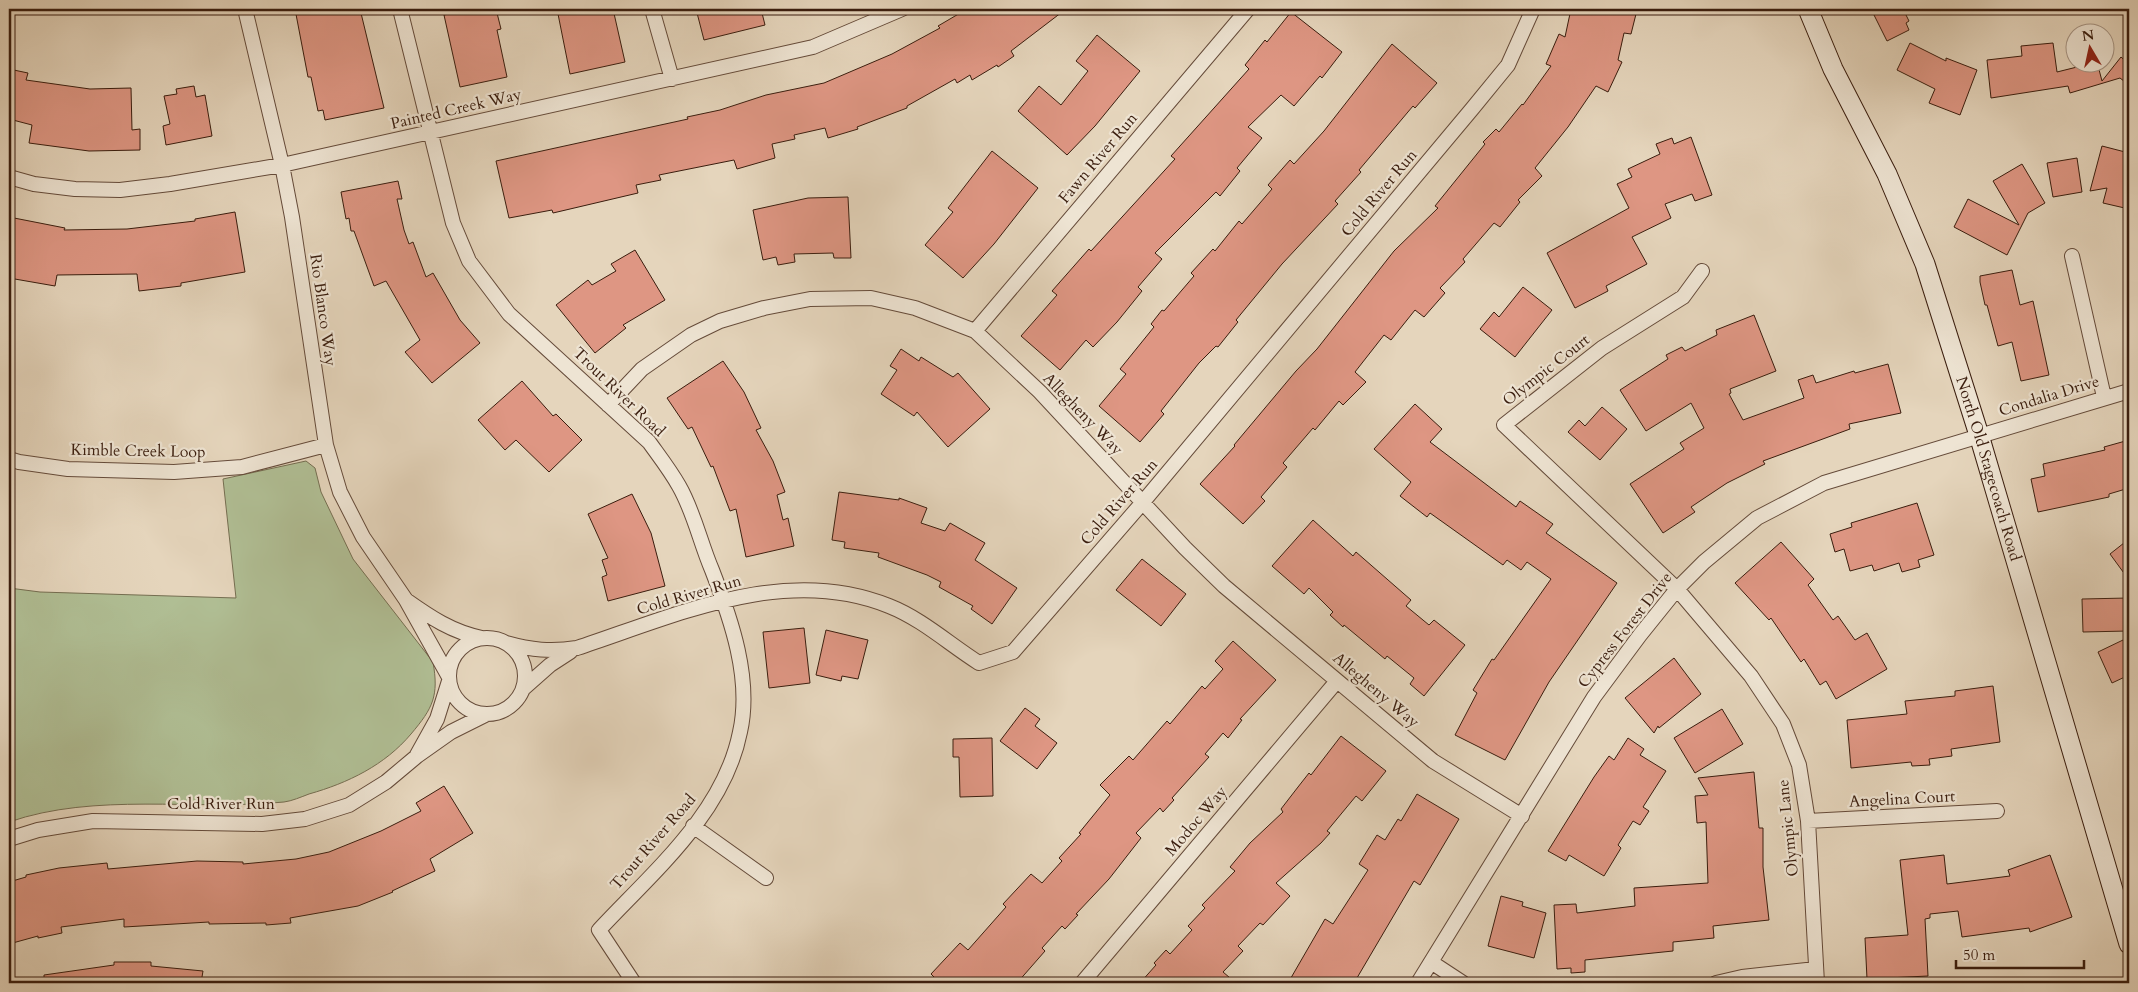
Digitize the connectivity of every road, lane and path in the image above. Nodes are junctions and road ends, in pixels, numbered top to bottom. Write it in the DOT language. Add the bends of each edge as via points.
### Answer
graph roads {
  1 [pos="245,9"];
  2 [pos="400,9"];
  3 [pos="652,9"];
  4 [pos="902,9"];
  5 [pos="1248,9"];
  6 [pos="1533,9"];
  7 [pos="1808,9"];
  8 [pos="672,79"];
  9 [pos="430,133"];
  10 [pos="282,165"];
  11 [pos="9,178"];
  12 [pos="2072,256"];
  13 [pos="1702,271"];
  14 [pos="975,331"];
  15 [pos="2129,391"];
  16 [pos="2104,397"];
  17 [pos="608,405"];
  18 [pos="1979,435"];
  19 [pos="326,445"];
  20 [pos="9,459"];
  21 [pos="1143,502"];
  22 [pos="1677,589"];
  23 [pos="406,600"];
  24 [pos="722,600"];
  25 [pos="485,638"];
  26 [pos="506,643"];
  27 [pos="577,648"];
  28 [pos="449,679"];
  29 [pos="1337,681"];
  30 [pos="524,688"];
  31 [pos="485,715"];
  32 [pos="417,756"];
  33 [pos="1997,812"];
  34 [pos="1522,816"];
  35 [pos="1808,820"];
  36 [pos="693,826"];
  37 [pos="9,839"];
  38 [pos="766,878"];
  39 [pos="2129,944"];
  40 [pos="1431,962"];
  41 [pos="1816,976"];
  42 [pos="634,983"];
  43 [pos="1082,983"];
  44 [pos="1418,983"];
  45 [pos="1463,983"];
  46 [pos="1716,983"];
  1 -- 10 [label="street, Rio Blanco Way"];
  2 -- 9 [label="street, Trout River Road"];
  3 -- 8 [label="street"];
  4 -- 8 [label="street, Painted Creek Way" via="813,47"];
  5 -- 14 [label="street, Fawn River Run"];
  6 -- 21 [label="street, Cold River Run" via="1508,65"];
  7 -- 18 [label="street, North Old Stagecoach Road" via="1833,69 1887,174 1925,264"];
  8 -- 9 [label="street, Painted Creek Way"];
  9 -- 10 [label="street, Painted Creek Way"];
  9 -- 17 [label="street, Trout River Road" via="453,223 469,261 509,314"];
  10 -- 11 [label="street, Painted Creek Way" via="120,190 75,189"];
  10 -- 19 [label="street, Rio Blanco Way"];
  12 -- 16 [label="street"];
  13 -- 22 [label="street, Olympic Court" via="1683,297 1602,348 1504,426"];
  14 -- 17 [label="street, Allegheny Way" via="915,308 871,298 810,299 764,308 720,321 691,334 642,369"];
  14 -- 21 [label="street, Allegheny Way" via="1040,392"];
  15 -- 16 [label="street, Condalia Drive"];
  16 -- 18 [label="street, Condalia Drive"];
  17 -- 24 [label="street, Trout River Road" via="648,442 680,486"];
  18 -- 22 [label="street, Cypress Forest Drive" via="1824,483 1757,518"];
  18 -- 39 [label="street, North Old Stagecoach Road"];
  19 -- 20 [label="street, Kimble Creek Loop" via="242,467 174,472 68,468"];
  19 -- 23 [label="street, Rio Blanco Way" via="340,492 363,537"];
  21 -- 24 [label="street, Cold River Run" via="1012,652 979,663 890,606 854,595 794,590"];
  21 -- 29 [label="street, Allegheny Way" via="1224,586"];
  22 -- 34 [label="street, Cypress Forest Drive" via="1594,697"];
  22 -- 35 [label="street, Olympic Lane" via="1751,676 1783,724 1799,764"];
  23 -- 25 [label="street, Rio Blanco Way" via="445,626 465,635"];
  23 -- 28 [label="street, Rio Blanco Way"];
  24 -- 27 [label="street, Cold River Run"];
  24 -- 36 [label="street, Trout River Road" via="740,670 741,732 727,773 707,809"];
  25 -- 26 [label="street"];
  25 -- 28 [label="street" via="461,648 451,663"];
  26 -- 27 [label="street, Cold River Run" via="546,652"];
  26 -- 30 [label="street" via="522,660 526,679"];
  27 -- 30 [label="street, Cold River Run"];
  28 -- 31 [label="street" via="455,698 461,705"];
  28 -- 32 [label="street, Cold River Run" via="437,718"];
  29 -- 34 [label="street, Allegheny Way" via="1433,761"];
  29 -- 43 [label="street, Modoc Way"];
  30 -- 31 [label="street" via="520,697 506,710"];
  31 -- 32 [label="street, Cold River Run" via="451,732"];
  32 -- 37 [label="street, Cold River Run" via="386,782 349,805 305,819 262,824 93,821 38,830"];
  33 -- 35 [label="street, Angelina Court"];
  34 -- 40 [label="street, Cypress Forest Drive"];
  35 -- 41 [label="street, Olympic Lane"];
  36 -- 38 [label="street"];
  36 -- 42 [label="street, Trout River Road" via="599,930"];
  40 -- 44 [label="street, Cypress Forest Drive"];
  40 -- 45 [label="street"];
  41 -- 46 [label="street" via="1742,977"];
}
